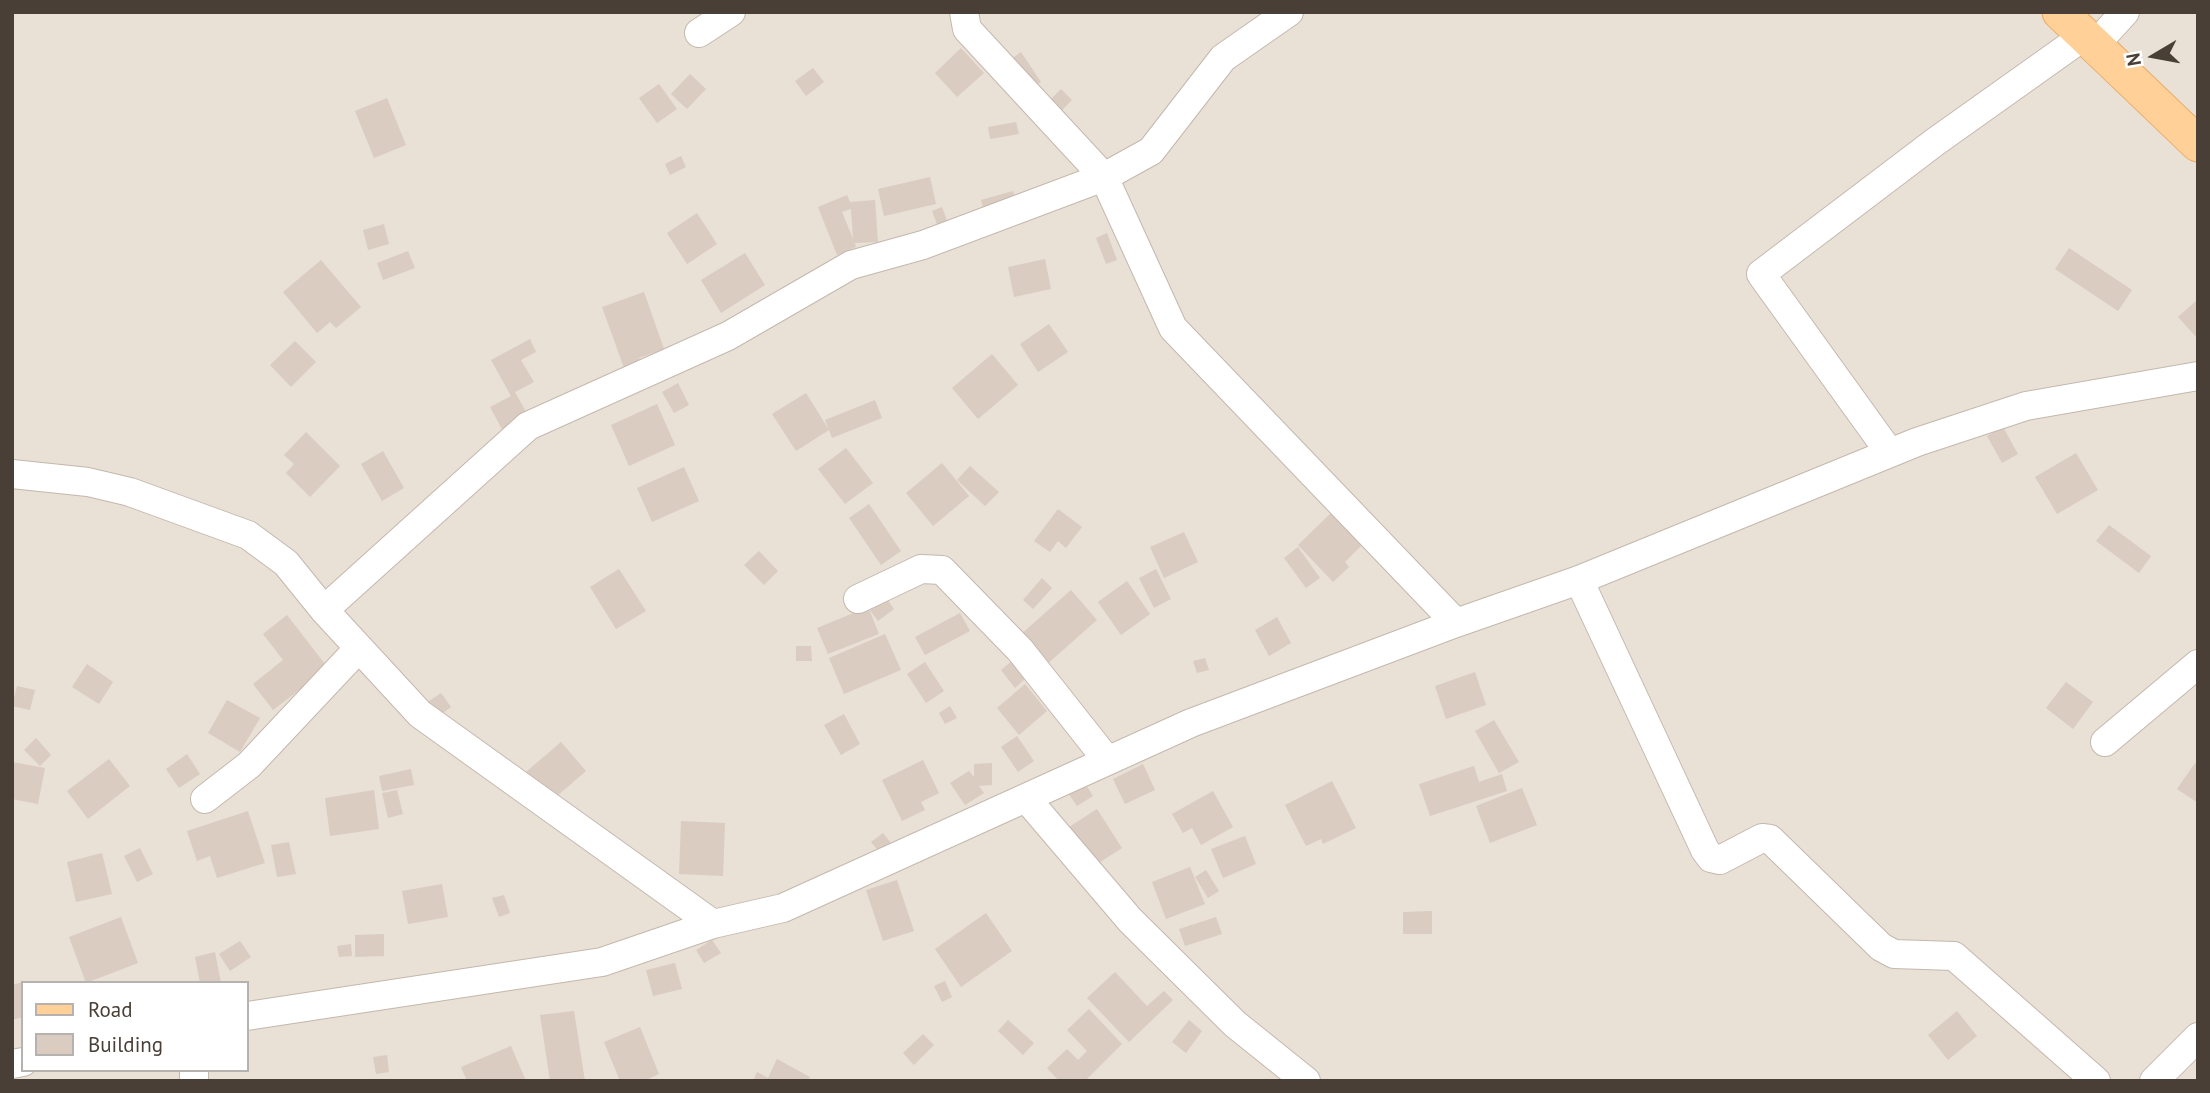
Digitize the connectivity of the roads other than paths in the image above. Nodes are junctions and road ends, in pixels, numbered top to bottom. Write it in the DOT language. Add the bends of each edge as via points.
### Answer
graph roads {
  1 [pos="731,12"];
  2 [pos="964,12"];
  3 [pos="1289,12"];
  4 [pos="2125,12"];
  5 [pos="2079,31"];
  6 [pos="699,33"];
  7 [pos="2198,144"];
  8 [pos="1104,177"];
  9 [pos="2198,376"];
  10 [pos="1890,453"];
  11 [pos="12,474"];
  12 [pos="1579,580"];
  13 [pos="858,599"];
  14 [pos="324,610"];
  15 [pos="1457,623"];
  16 [pos="359,648"];
  17 [pos="2198,664"];
  18 [pos="2105,742"];
  19 [pos="1107,760"];
  20 [pos="1026,798"];
  21 [pos="205,799"];
  22 [pos="713,924"];
  23 [pos="248,1016"];
  24 [pos="2198,1037"];
  25 [pos="1306,1081"];
  26 [pos="2096,1081"];
  27 [pos="2154,1081"];
  1 -- 6 [label="street"];
  2 -- 8 [label="street" via="967,29"];
  3 -- 8 [label="street" via="1223,58 1151,150"];
  4 -- 5 [label="street"];
  5 -- 7 [label="main road"];
  5 -- 10 [label="street" via="1761,275"];
  8 -- 14 [label="street" via="922,245 851,265 728,336 528,426"];
  8 -- 15 [label="street" via="1173,328"];
  9 -- 10 [label="street" via="2026,406"];
  10 -- 12 [label="street"];
  11 -- 14 [label="street" via="88,482 130,492 248,535 286,564"];
  12 -- 15 [label="street"];
  12 -- 26 [label="street" via="1711,858 1720,860 1762,838 1770,839 1881,947 1895,954 1954,956"];
  13 -- 19 [label="street" via="921,569 942,570 1020,650"];
  14 -- 16 [label="street"];
  15 -- 19 [label="street" via="1191,723"];
  16 -- 21 [label="street" via="249,765"];
  16 -- 22 [label="street" via="420,714"];
  17 -- 18 [label="street"];
  19 -- 20 [label="street"];
  20 -- 22 [label="street" via="783,908"];
  20 -- 25 [label="street" via="1130,920 1235,1024"];
  22 -- 23 [label="street" via="603,962"];
  24 -- 27 [label="street"];
}
